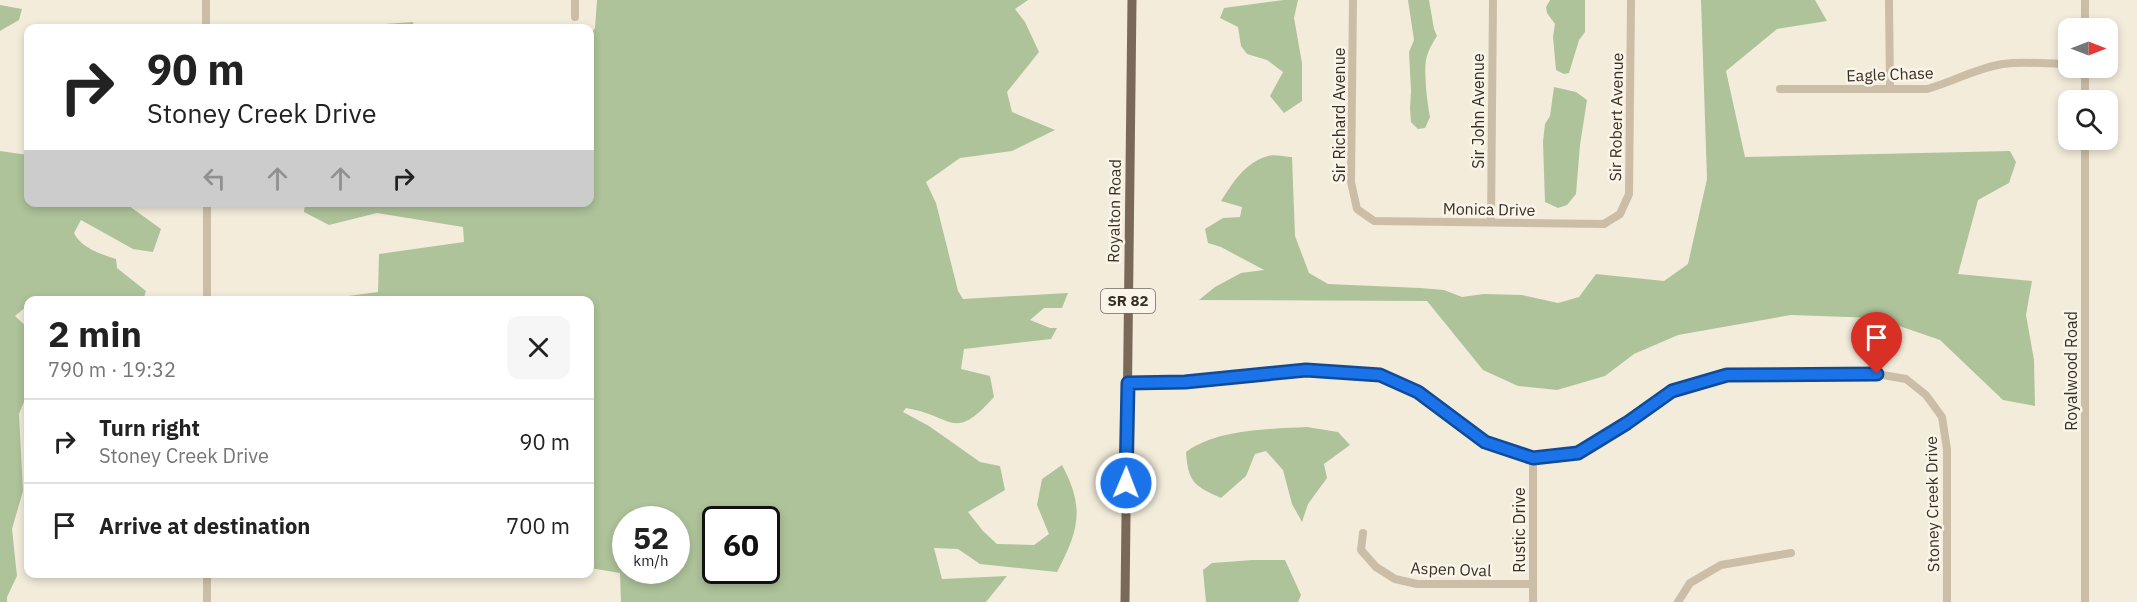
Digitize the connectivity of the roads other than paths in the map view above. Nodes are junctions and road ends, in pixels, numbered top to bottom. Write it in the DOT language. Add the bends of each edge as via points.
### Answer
graph roads {
  1 [pos="206,0"];
  2 [pos="575,0"];
  3 [pos="1132,0"];
  4 [pos="1353,0"];
  5 [pos="1493,0"];
  6 [pos="1631,0"];
  7 [pos="1889,0"];
  8 [pos="2085,0"];
  9 [pos="575,17"];
  10 [pos="2085,18"];
  11 [pos="206,24"];
  12 [pos="2058,64"];
  13 [pos="1780,89"];
  14 [pos="1890,89"];
  15 [pos="2085,150"];
  16 [pos="207,207"];
  17 [pos="1374,221"];
  18 [pos="1491,222"];
  19 [pos="1604,224"];
  20 [pos="207,296"];
  21 [pos="1128,383"];
  22 [pos="1533,458"];
  23 [pos="1362,533"];
  24 [pos="1791,552"];
  25 [pos="207,578"];
  26 [pos="1533,584"];
  27 [pos="207,602"];
  28 [pos="1125,602"];
  29 [pos="1533,602"];
  30 [pos="1678,602"];
  31 [pos="1947,602"];
  32 [pos="2085,602"];
  1 -- 11 [label="street"];
  2 -- 9 [label="street"];
  3 -- 21 [label="main road, Royalton Road / SR 82"];
  4 -- 17 [label="street, Sir Richard Avenue" via="1351,182 1357,209"];
  5 -- 18 [label="street, Sir John Avenue"];
  6 -- 19 [label="street, Sir Robert Avenue" via="1629,194 1620,214"];
  7 -- 14 [label="street"];
  8 -- 10 [label="street"];
  12 -- 14 [label="street, Eagle Chase" via="2003,64 1927,89"];
  13 -- 14 [label="street, Eagle Chase"];
  15 -- 32 [label="street, Royalwood Road"];
  16 -- 20 [label="street"];
  17 -- 18 [label="street, Monica Drive"];
  18 -- 19 [label="street, Monica Drive"];
  21 -- 22 [label="street, Stoney Creek Drive" via="1185,382 1306,370 1380,375 1418,392 1485,442"];
  21 -- 28 [label="main road, Royalton Road / SR 82"];
  22 -- 26 [label="street, Rustic Drive"];
  22 -- 31 [label="street, Stoney Creek Drive" via="1578,453 1672,391 1727,375 1877,374 1906,379 1926,395 1942,417 1947,449"];
  23 -- 26 [label="street, Aspen Oval" via="1361,550 1376,567 1395,579 1417,584"];
  24 -- 30 [label="street" via="1721,565 1690,583"];
  25 -- 27 [label="street"];
  26 -- 29 [label="street, Rustic Drive"];
}
